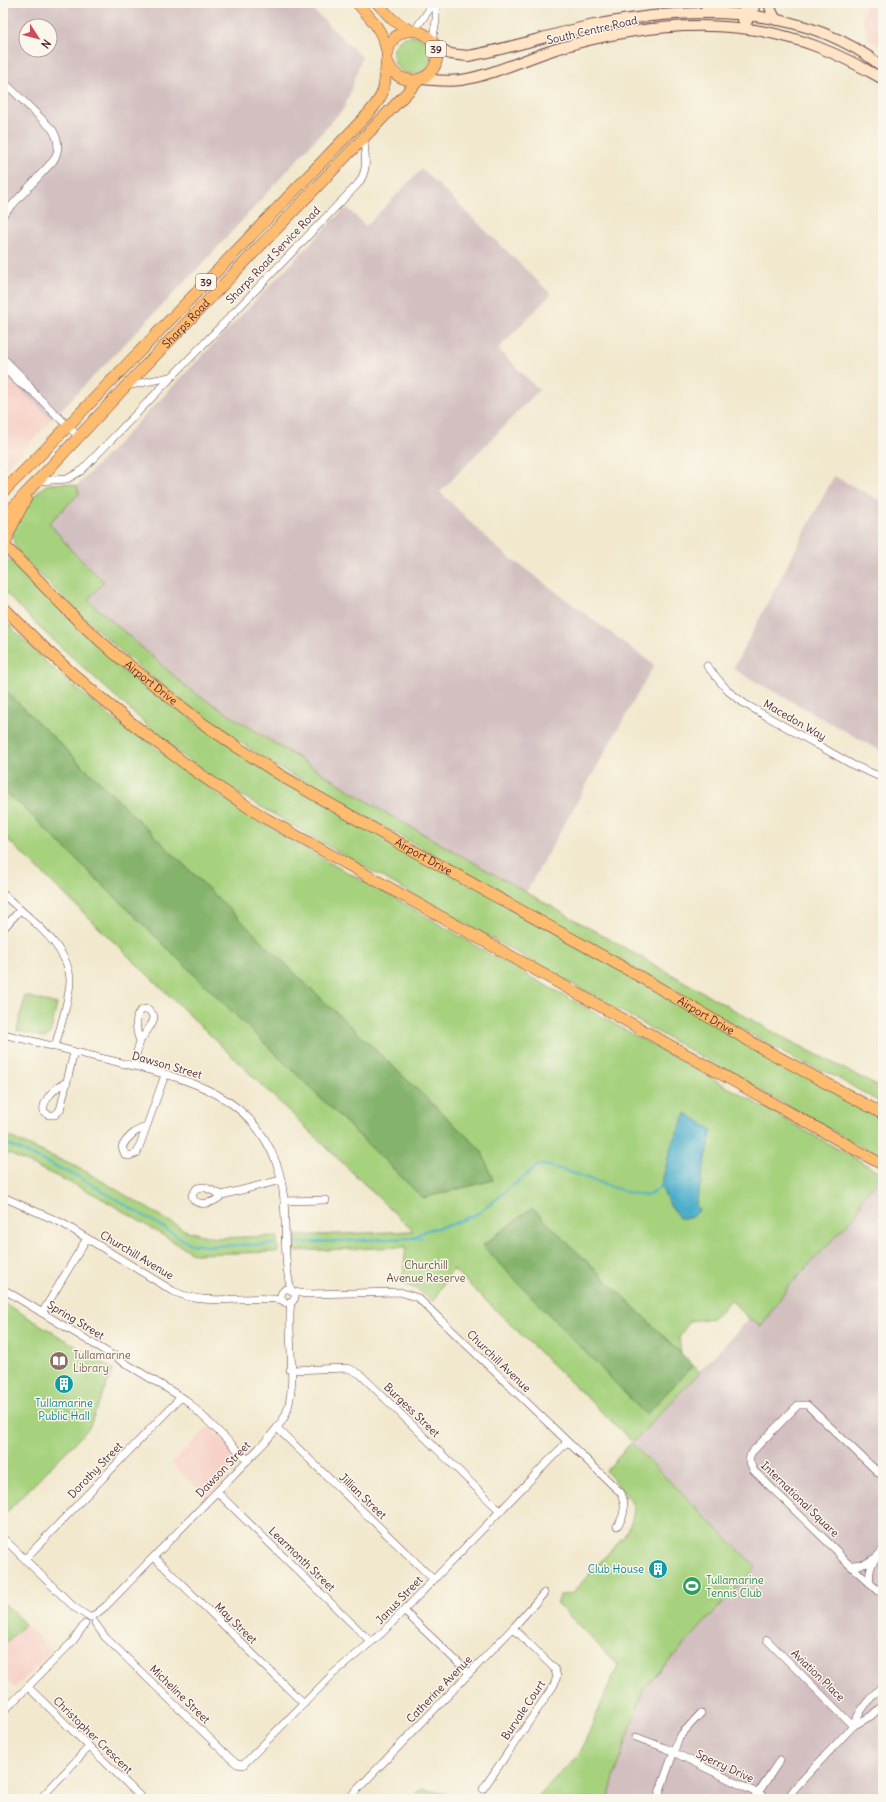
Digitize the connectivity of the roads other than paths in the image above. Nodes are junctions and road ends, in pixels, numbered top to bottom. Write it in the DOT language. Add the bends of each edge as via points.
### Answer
graph roads {
  1 [pos="357,3"];
  2 [pos="377,3"];
  3 [pos="435,3"];
  4 [pos="730,3"];
  5 [pos="745,3"];
  6 [pos="756,3"];
  7 [pos="770,3"];
  8 [pos="675,13"];
  9 [pos="747,15"];
  10 [pos="776,20"];
  11 [pos="743,28"];
  12 [pos="413,31"];
  13 [pos="433,42"];
  14 [pos="387,58"];
  15 [pos="883,67"];
  16 [pos="421,79"];
  17 [pos="883,79"];
  18 [pos="3,81"];
  19 [pos="364,139"];
  20 [pos="3,215"];
  21 [pos="3,358"];
  22 [pos="3,367"];
  23 [pos="172,376"];
  24 [pos="126,386"];
  25 [pos="35,394"];
  26 [pos="68,426"];
  27 [pos="79,436"];
  28 [pos="35,485"];
  29 [pos="3,492"];
  30 [pos="3,518"];
  31 [pos="4,545"];
  32 [pos="3,607"];
  33 [pos="707,666"];
  34 [pos="883,778"];
  35 [pos="3,894"];
  36 [pos="20,910"];
  37 [pos="3,929"];
  38 [pos="3,1034"];
  39 [pos="140,1041"];
  40 [pos="55,1047"];
  41 [pos="74,1052"];
  42 [pos="133,1066"];
  43 [pos="166,1074"];
  44 [pos="65,1083"];
  45 [pos="883,1114"];
  46 [pos="145,1128"];
  47 [pos="883,1165"];
  48 [pos="281,1180"];
  49 [pos="222,1195"];
  50 [pos="3,1197"];
  51 [pos="326,1200"];
  52 [pos="284,1201"];
  53 [pos="87,1238"];
  54 [pos="3,1289"];
  55 [pos="288,1296"];
  56 [pos="42,1313"];
  57 [pos="290,1370"];
  58 [pos="181,1397"];
  59 [pos="277,1428"];
  60 [pos="567,1442"];
  61 [pos="248,1460"];
  62 [pos="883,1477"];
  63 [pos="217,1492"];
  64 [pos="500,1511"];
  65 [pos="616,1526"];
  66 [pos="3,1538"];
  67 [pos="883,1550"];
  68 [pos="877,1556"];
  69 [pos="154,1557"];
  70 [pos="25,1559"];
  71 [pos="852,1565"];
  72 [pos="434,1580"];
  73 [pos="870,1583"];
  74 [pos="544,1593"];
  75 [pos="883,1595"];
  76 [pos="404,1611"];
  77 [pos="90,1622"];
  78 [pos="513,1628"];
  79 [pos="767,1640"];
  80 [pos="371,1642"];
  81 [pos="469,1673"];
  82 [pos="883,1685"];
  83 [pos="28,1687"];
  84 [pos="304,1704"];
  85 [pos="883,1705"];
  86 [pos="3,1712"];
  87 [pos="701,1713"];
  88 [pos="853,1726"];
  89 [pos="636,1737"];
  90 [pos="89,1747"];
  91 [pos="673,1753"];
  92 [pos="780,1760"];
  93 [pos="240,1765"];
  94 [pos="483,1789"];
  95 [pos="755,1796"];
  96 [pos="40,1799"];
  97 [pos="143,1799"];
  98 [pos="348,1799"];
  99 [pos="657,1799"];
  100 [pos="769,1799"];
  101 [pos="787,1799"];
  1 -- 14 [label="main road, 39" via="379,28 385,41"];
  2 -- 12 [label="main road, 39" via="393,20"];
  3 -- 12 [label="street"];
  3 -- 13 [label="street"];
  4 -- 8 [label="street"];
  5 -- 9 [label="street"];
  6 -- 9 [label="street"];
  7 -- 10 [label="street"];
  8 -- 9 [label="street, South Centre Road"];
  8 -- 13 [label="street, South Centre Road" via="588,26 468,56 450,54"];
  9 -- 10 [label="street, South Centre Road"];
  9 -- 11 [label="street"];
  10 -- 15 [label="street, South Centre Road" via="817,32 850,46"];
  11 -- 16 [label="street, South Centre Road" via="690,26 639,30 567,46 462,80"];
  11 -- 17 [label="street, South Centre Road" via="817,46"];
  12 -- 13 [label="main road, 39" via="424,34"];
  12 -- 14 [label="main road, 39" via="395,37"];
  13 -- 16 [label="main road, 39" via="436,51 435,64"];
  14 -- 16 [label="main road, 39" via="392,71 400,78"];
  14 -- 26 [label="main road, Sharps Road / 39" via="383,92 376,105"];
  16 -- 19 [label="main road, Sharps Road / 39"];
  18 -- 20 [label="street" via="52,129 58,150 53,161"];
  19 -- 23 [label="street, Sharps Road Service Road" via="366,166 363,178"];
  19 -- 24 [label="main road, Sharps Road / 39"];
  21 -- 25 [label="street"];
  22 -- 25 [label="street"];
  23 -- 24 [label="street, Sharps Road Service Road"];
  23 -- 28 [label="street, Sharps Road Service Road" via="78,473 67,479"];
  24 -- 27 [label="main road, Sharps Road / 39"];
  25 -- 26 [label="street"];
  26 -- 27 [label="street"];
  26 -- 29 [label="main road, Sharps Road / 39"];
  27 -- 28 [label="main road, Sharps Road / 39"];
  28 -- 30 [label="main road, Sharps Road / 39"];
  28 -- 31 [label="main road"];
  31 -- 45 [label="main road, Airport Drive" via="78,621 115,654 202,723 240,749 367,825"];
  32 -- 47 [label="main road" via="62,666 136,728 265,818"];
  33 -- 34 [label="street, Macedon Way" via="723,686 744,704 848,762"];
  35 -- 36 [label="street"];
  36 -- 37 [label="street"];
  36 -- 40 [label="street" via="61,951 69,972 68,992"];
  38 -- 40 [label="street, Dawson Street"];
  39 -- 42 [label="street"];
  40 -- 41 [label="street, Dawson Street"];
  41 -- 42 [label="street, Dawson Street"];
  41 -- 44 [label="street"];
  42 -- 43 [label="street, Dawson Street"];
  43 -- 46 [label="street"];
  43 -- 48 [label="street, Dawson Street" via="209,1089 240,1111 264,1138 277,1164"];
  48 -- 49 [label="street"];
  48 -- 52 [label="street, Dawson Street"];
  50 -- 53 [label="street, Churchill Avenue" via="62,1223"];
  51 -- 52 [label="street"];
  52 -- 55 [label="street, Dawson Street"];
  53 -- 55 [label="street, Churchill Avenue" via="173,1291 189,1298 204,1300"];
  53 -- 56 [label="street"];
  54 -- 56 [label="street, Spring Street"];
  55 -- 57 [label="street, Dawson Street"];
  55 -- 60 [label="street, Churchill Avenue" via="394,1292 413,1296"];
  56 -- 58 [label="street, Spring Street"];
  57 -- 59 [label="street, Dawson Street" via="288,1406"];
  57 -- 64 [label="street, Burgess Street" via="348,1368 360,1374"];
  58 -- 61 [label="street, Spring Street"];
  58 -- 70 [label="street, Dorothy Street"];
  59 -- 61 [label="street, Dawson Street"];
  59 -- 72 [label="street, Jillian Street"];
  60 -- 64 [label="street, Janus Street"];
  60 -- 65 [label="street, Churchill Avenue" via="621,1493 624,1508 622,1518"];
  61 -- 63 [label="street, Dawson Street"];
  62 -- 71 [label="street, International Square" via="807,1405 798,1405 750,1456 750,1465 754,1471"];
  63 -- 69 [label="street, Dawson Street"];
  63 -- 80 [label="street, Learmonth Street"];
  64 -- 72 [label="street, Janus Street"];
  66 -- 70 [label="street, Micheline Street"];
  67 -- 68 [label="street"];
  68 -- 71 [label="street" via="865,1564"];
  68 -- 73 [label="street" via="869,1573"];
  69 -- 77 [label="street, Dawson Street"];
  69 -- 84 [label="street, May Street"];
  70 -- 77 [label="street, Micheline Street"];
  71 -- 73 [label="street, International Square"];
  72 -- 76 [label="street, Janus Street"];
  73 -- 75 [label="street, International Square"];
  74 -- 78 [label="street, Catherine Avenue"];
  76 -- 80 [label="street, Janus Street"];
  76 -- 81 [label="street"];
  77 -- 83 [label="street, Dawson Street"];
  77 -- 93 [label="street, Micheline Street"];
  78 -- 81 [label="street, Catherine Avenue"];
  78 -- 94 [label="street, Burvale Court" via="554,1668 557,1676"];
  79 -- 88 [label="street, Aviation Place" via="844,1714"];
  80 -- 84 [label="street, Janus Street" via="334,1673"];
  81 -- 98 [label="street, Catherine Avenue"];
  82 -- 88 [label="street" via="868,1700"];
  83 -- 86 [label="street, Dawson Street"];
  83 -- 90 [label="street, Christopher Crescent"];
  84 -- 93 [label="street, Janus Street" via="246,1763"];
  85 -- 88 [label="street" via="871,1716"];
  87 -- 91 [label="street" via="678,1738"];
  88 -- 101 [label="street"];
  89 -- 91 [label="street, Sperry Drive"];
  90 -- 96 [label="street"];
  90 -- 97 [label="street, Christopher Crescent"];
  91 -- 95 [label="street, Sperry Drive"];
  91 -- 99 [label="street"];
  92 -- 95 [label="street"];
  95 -- 100 [label="street, Sperry Drive"];
}
